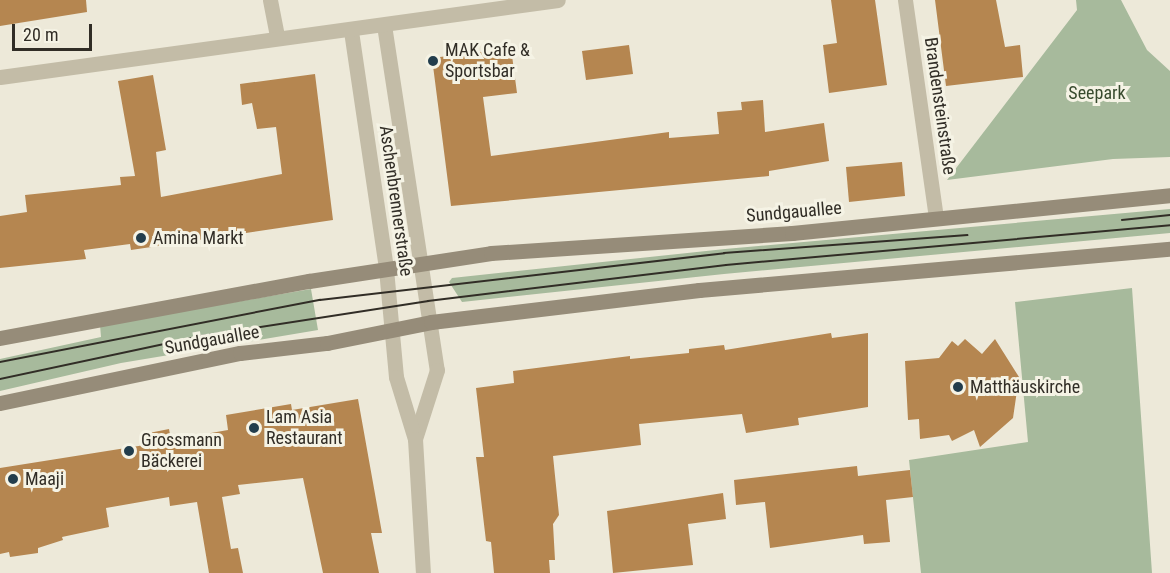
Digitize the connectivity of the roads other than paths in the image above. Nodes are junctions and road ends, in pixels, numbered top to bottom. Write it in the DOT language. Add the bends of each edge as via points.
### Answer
graph roads {
  1 [pos="270,0"];
  2 [pos="558,0"];
  3 [pos="906,0"];
  4 [pos="384,25"];
  5 [pos="351,31"];
  6 [pos="277,37"];
  7 [pos="0,77"];
  8 [pos="1170,195"];
  9 [pos="936,217"];
  10 [pos="1170,249"];
  11 [pos="421,264"];
  12 [pos="386,269"];
  13 [pos="431,322"];
  14 [pos="391,331"];
  15 [pos="0,338"];
  16 [pos="0,403"];
  17 [pos="415,439"];
  18 [pos="423,573"];
  1 -- 6 [label="street"];
  2 -- 4 [label="street" via="444,13"];
  3 -- 9 [label="street, Brandensteinstraße"];
  4 -- 5 [label="street"];
  4 -- 11 [label="street, Aschenbrennerstraße"];
  5 -- 6 [label="street"];
  5 -- 12 [label="street, Aschenbrennerstraße"];
  6 -- 7 [label="street"];
  8 -- 9 [label="street, Sundgauallee"];
  9 -- 11 [label="street, Sundgauallee" via="792,233 491,253"];
  10 -- 13 [label="street, Sundgauallee" via="699,290"];
  11 -- 12 [label="street, Sundgauallee"];
  11 -- 13 [label="street"];
  12 -- 14 [label="street, Aschenbrennerstraße"];
  12 -- 15 [label="street, Sundgauallee"];
  13 -- 14 [label="street, Sundgauallee"];
  13 -- 17 [label="street" via="437,370"];
  14 -- 16 [label="street, Sundgauallee" via="240,353"];
  14 -- 17 [label="street, Aschenbrennerstraße" via="396,377"];
  17 -- 18 [label="street"];
}
